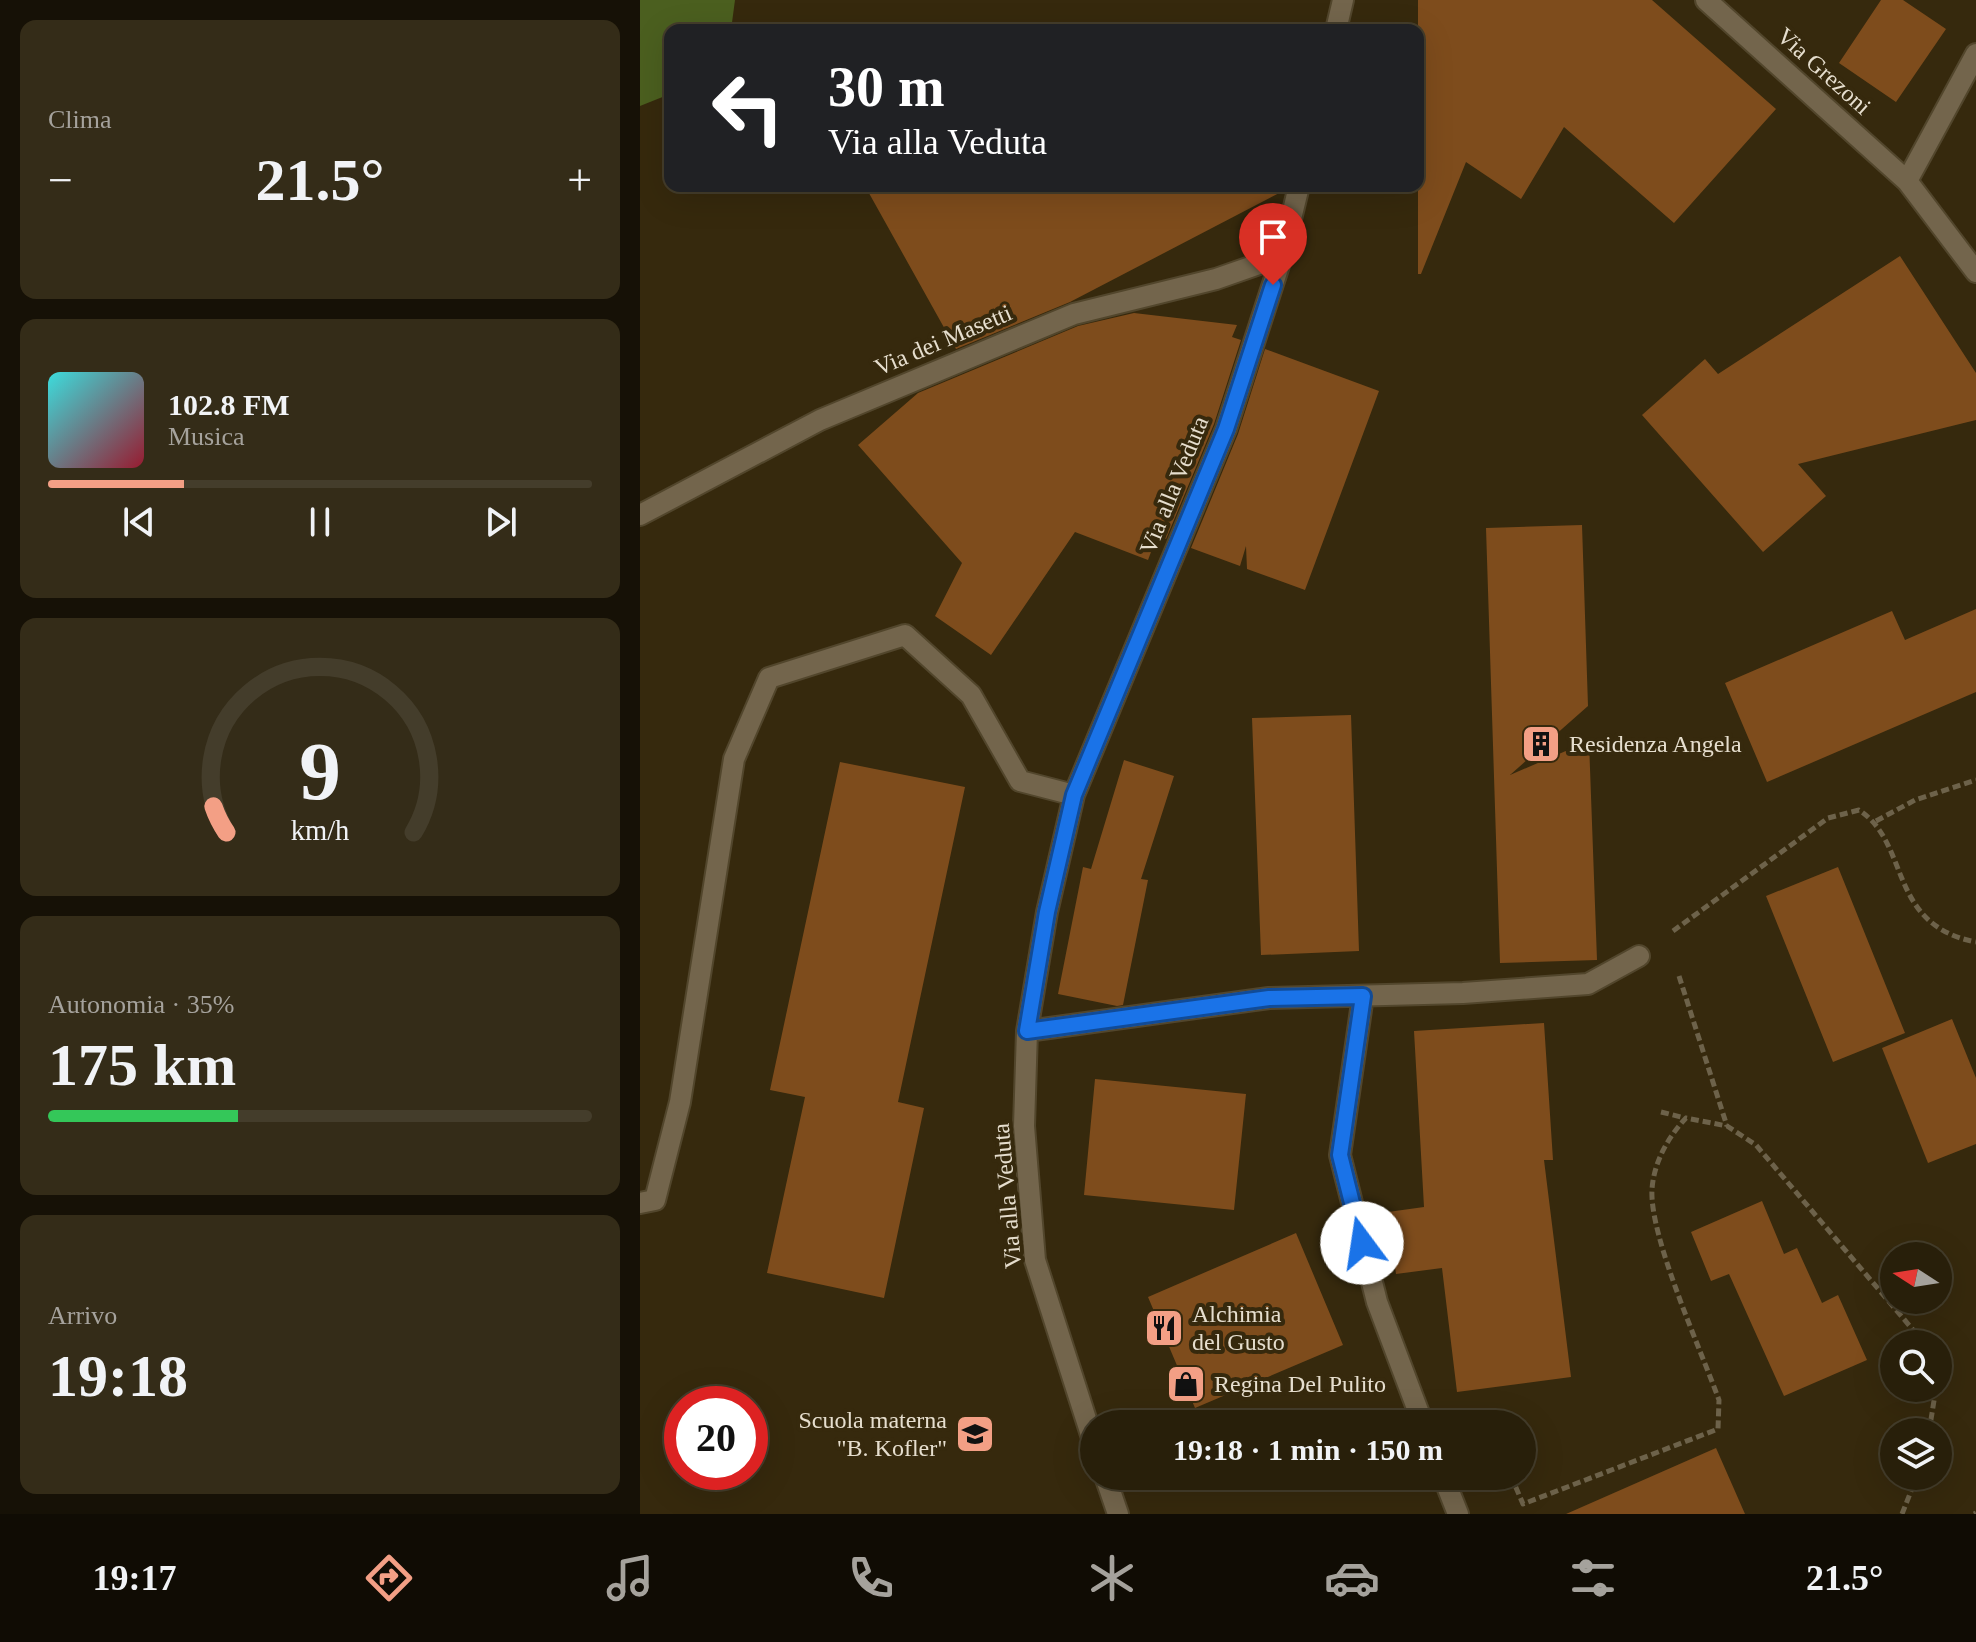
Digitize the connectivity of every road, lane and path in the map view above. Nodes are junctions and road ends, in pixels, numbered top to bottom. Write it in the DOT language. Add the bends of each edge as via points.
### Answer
graph roads {
  1 [pos="1343,0"];
  2 [pos="1706,0"];
  3 [pos="1337,24"];
  4 [pos="1976,54"];
  5 [pos="1907,181"];
  6 [pos="1298,192"];
  7 [pos="1282,256"];
  8 [pos="1976,272"];
  9 [pos="640,515"];
  10 [pos="1976,780"];
  11 [pos="1074,795"];
  12 [pos="1876,821"];
  13 [pos="1976,942"];
  14 [pos="1639,956"];
  15 [pos="1363,996"];
  16 [pos="1027,1031"];
  17 [pos="1661,1112"];
  18 [pos="1686,1118"];
  19 [pos="1727,1126"];
  20 [pos="640,1203"];
  21 [pos="1913,1330"];
  22 [pos="1083,1410"];
  23 [pos="1418,1410"];
  24 [pos="1110,1490"];
  25 [pos="1449,1490"];
  26 [pos="1517,1490"];
  27 [pos="1911,1490"];
  28 [pos="1118,1514"];
  29 [pos="1458,1514"];
  30 [pos="1902,1514"];
  1 -- 3 [label="street"];
  2 -- 5 [label="street, Via Grezoni" via="1821,116"];
  4 -- 5 [label="street"];
  5 -- 8 [label="street, Via Grezoni"];
  6 -- 7 [label="street, Via alla Veduta"];
  7 -- 9 [label="street, Via dei Masetti" via="1216,279 1074,314 820,420"];
  7 -- 11 [label="street, Via alla Veduta" via="1226,429"];
  10 -- 12 [label="path" via="1915,800"];
  11 -- 16 [label="street, Via alla Veduta"];
  11 -- 20 [label="street" via="1020,781 971,695 905,635 769,678 734,759 680,1102 655,1200"];
  12 -- 13 [label="path" via="1913,903 1949,937"];
  12 -- 14 [label="path" via="1859,810 1828,818"];
  14 -- 15 [label="street" via="1588,984"];
  14 -- 19 [label="path" via="1675,965"];
  15 -- 16 [label="street" via="1269,998"];
  15 -- 23 [label="street" via="1340,1155 1377,1302"];
  16 -- 22 [label="street, Via alla Veduta" via="1024,1126 1035,1260"];
  17 -- 18 [label="path"];
  18 -- 19 [label="path"];
  18 -- 26 [label="path" via="1661,1152 1652,1187 1654,1220 1719,1400 1718,1429 1523,1504"];
  19 -- 21 [label="path" via="1756,1145"];
  24 -- 28 [label="street"];
  25 -- 29 [label="street"];
  27 -- 30 [label="path"];
}
